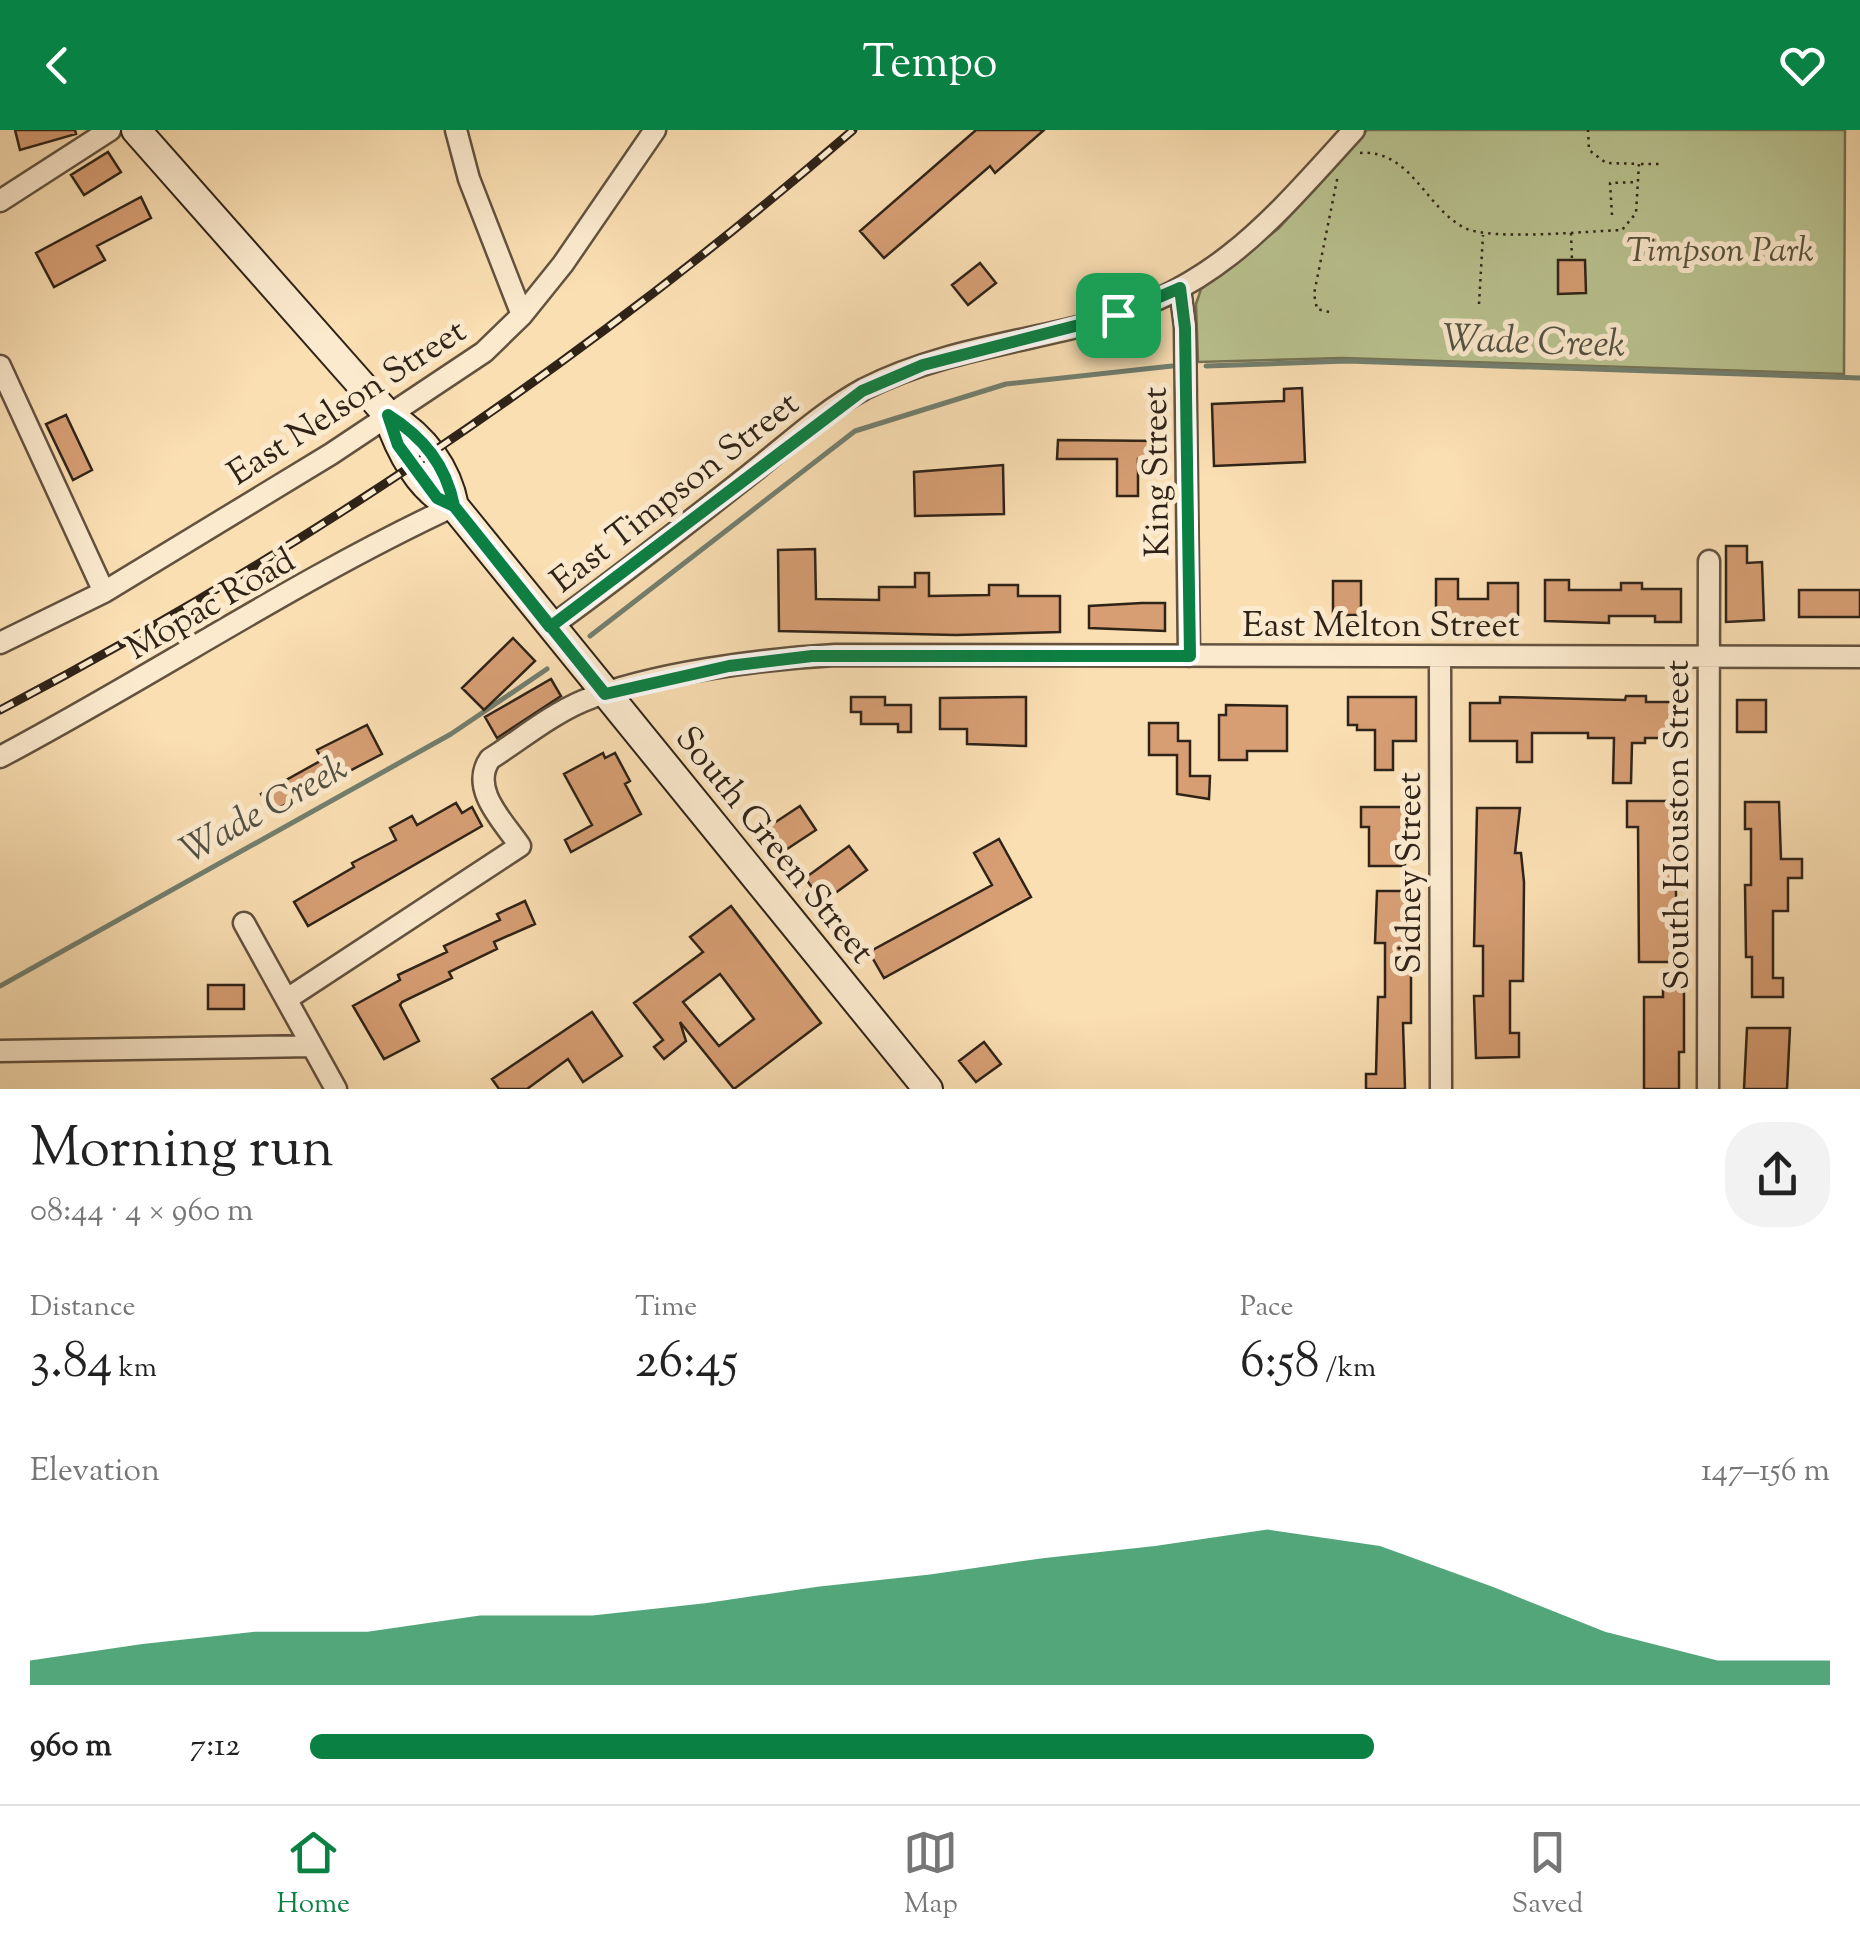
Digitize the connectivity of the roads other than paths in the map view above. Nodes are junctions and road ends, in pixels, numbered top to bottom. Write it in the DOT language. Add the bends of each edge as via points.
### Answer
graph roads {
  1 [pos="110,130"];
  2 [pos="136,130"];
  3 [pos="456,130"];
  4 [pos="655,130"];
  5 [pos="1354,130"];
  6 [pos="0,201"];
  7 [pos="1180,288"];
  8 [pos="522,315"];
  9 [pos="0,366"];
  10 [pos="388,415"];
  11 [pos="454,506"];
  12 [pos="1709,561"];
  13 [pos="104,592"];
  14 [pos="550,627"];
  15 [pos="0,642"];
  16 [pos="1190,656"];
  17 [pos="1440,657"];
  18 [pos="1708,657"];
  19 [pos="1860,657"];
  20 [pos="605,694"];
  21 [pos="0,757"];
  22 [pos="244,924"];
  23 [pos="287,999"];
  24 [pos="312,1046"];
  25 [pos="0,1051"];
  26 [pos="336,1089"];
  27 [pos="928,1089"];
  28 [pos="1441,1089"];
  29 [pos="1708,1089"];
  1 -- 6 [label="street"];
  2 -- 10 [label="street, South Green Street"];
  3 -- 8 [label="street"];
  4 -- 8 [label="street, East Nelson Street"];
  5 -- 7 [label="street, East Timpson Street" via="1251,241"];
  7 -- 14 [label="street, East Timpson Street" via="1118,315 923,365 862,391"];
  7 -- 16 [label="street, King Street"];
  8 -- 10 [label="street, East Nelson Street" via="469,364"];
  9 -- 13 [label="street"];
  10 -- 11 [label="street, South Green Street" via="416,432 450,482"];
  10 -- 13 [label="street, East Nelson Street"];
  11 -- 14 [label="street, South Green Street"];
  11 -- 21 [label="street, Mopac Road" via="370,546"];
  12 -- 18 [label="street, South Houston Street"];
  13 -- 15 [label="street, East Nelson Street"];
  14 -- 20 [label="street, South Green Street"];
  16 -- 17 [label="street, East Melton Street"];
  16 -- 20 [label="street, East Melton Street" via="800,657"];
  17 -- 18 [label="street, East Melton Street"];
  17 -- 28 [label="street, Sidney Street"];
  18 -- 19 [label="street, East Melton Street"];
  18 -- 29 [label="street, South Houston Street"];
  20 -- 23 [label="street, East Melton Street" via="580,702 488,762 484,792 520,846"];
  20 -- 27 [label="street, South Green Street"];
  22 -- 23 [label="street"];
  23 -- 24 [label="street"];
  24 -- 25 [label="street"];
  24 -- 26 [label="street"];
}
